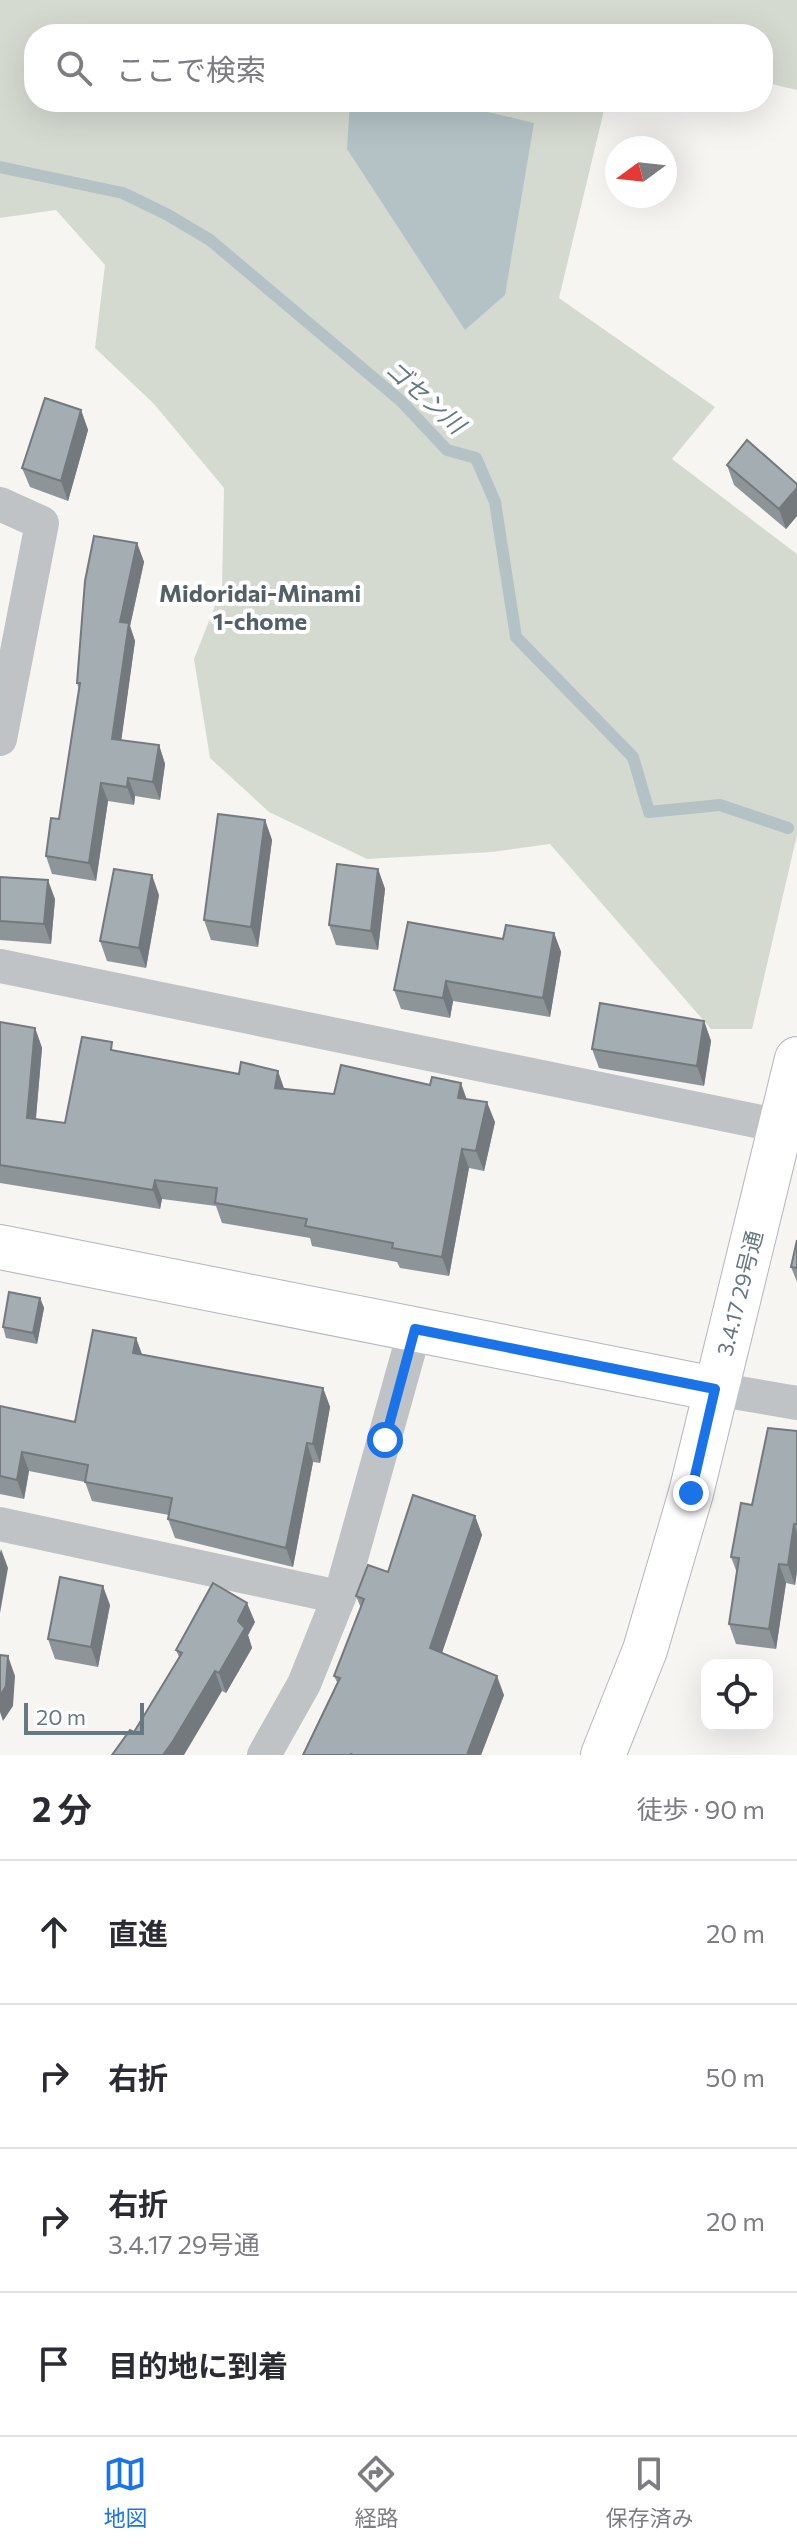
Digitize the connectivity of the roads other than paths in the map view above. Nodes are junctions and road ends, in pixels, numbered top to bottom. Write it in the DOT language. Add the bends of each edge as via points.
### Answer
graph roads {
  1 [pos="0,504"];
  2 [pos="0,739"];
  3 [pos="0,966"];
  4 [pos="797,1059"];
  5 [pos="780,1126"];
  6 [pos="0,1247"];
  7 [pos="415,1329"];
  8 [pos="715,1389"];
  9 [pos="797,1403"];
  10 [pos="0,1524"];
  11 [pos="339,1597"];
  12 [pos="264,1755"];
  13 [pos="603,1755"];
  1 -- 2 [label="street" via="42,523"];
  3 -- 5 [label="street"];
  4 -- 5 [label="street, 3.4.17 29号通"];
  5 -- 8 [label="street, 3.4.17 29号通"];
  6 -- 7 [label="street"];
  7 -- 8 [label="street"];
  7 -- 11 [label="street"];
  8 -- 9 [label="street"];
  8 -- 13 [label="street, 3.4.17 29号通" via="645,1650"];
  10 -- 11 [label="street"];
  11 -- 12 [label="street" via="304,1684"];
}
